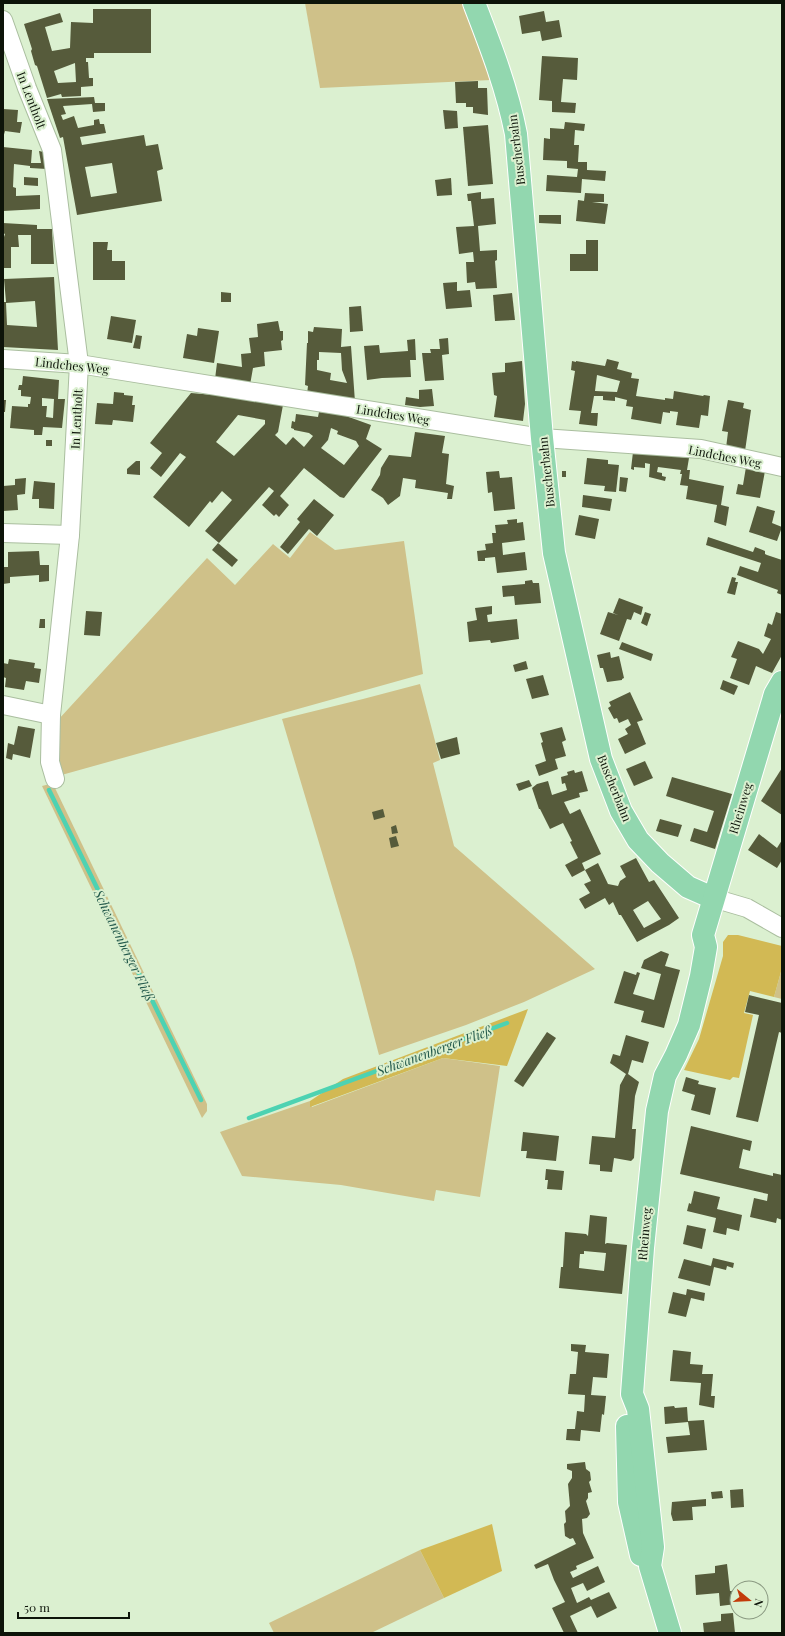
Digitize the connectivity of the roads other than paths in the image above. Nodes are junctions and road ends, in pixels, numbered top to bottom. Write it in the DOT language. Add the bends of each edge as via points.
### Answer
graph roads {
  1 [pos="474,3"];
  2 [pos="3,20"];
  3 [pos="3,359"];
  4 [pos="79,364"];
  5 [pos="542,438"];
  6 [pos="782,467"];
  7 [pos="3,533"];
  8 [pos="70,535"];
  9 [pos="782,682"];
  10 [pos="3,704"];
  11 [pos="51,715"];
  12 [pos="55,778"];
  13 [pos="713,898"];
  14 [pos="782,928"];
  15 [pos="670,1633"];
  1 -- 5 [label="main road, Buscherbahn" via="502,75 516,134"];
  2 -- 4 [label="street, In Lentholt" via="52,150"];
  3 -- 4 [label="street, Lindches Weg"];
  4 -- 5 [label="street, Lindches Weg"];
  4 -- 8 [label="street, In Lentholt"];
  5 -- 6 [label="street, Lindches Weg" via="702,449"];
  5 -- 13 [label="main road, Buscherbahn" via="554,553 601,759 621,811 638,840 688,887"];
  7 -- 8 [label="street"];
  8 -- 11 [label="street, In Lentholt"];
  9 -- 13 [label="main road, Rheinweg" via="775,694"];
  10 -- 11 [label="street"];
  11 -- 12 [label="street, In Lentholt" via="50,762"];
  13 -- 14 [label="street" via="747,908"];
  13 -- 15 [label="main road, Rheinweg" via="703,935 696,942 663,1062 665,1076 657,1111 649,1177 632,1394 626,1405 629,1502 642,1559 650,1566"];
}
